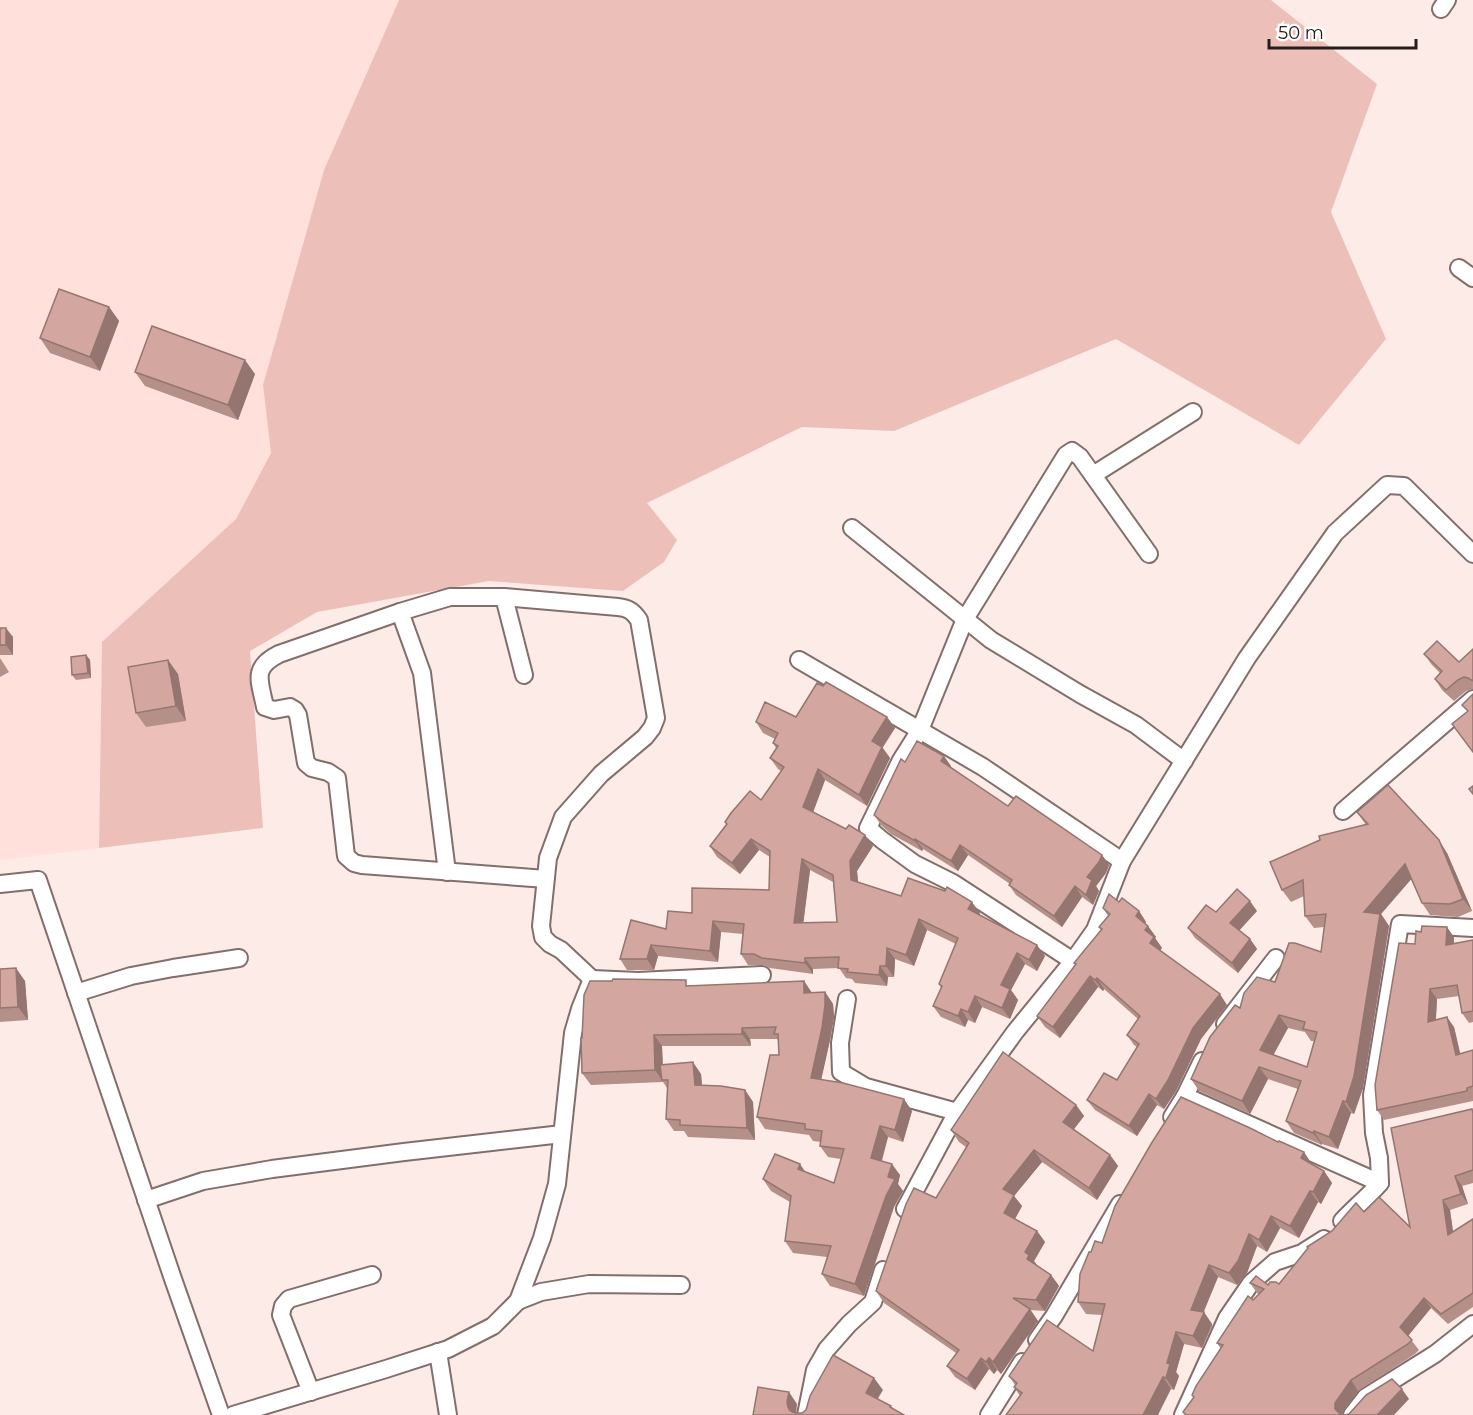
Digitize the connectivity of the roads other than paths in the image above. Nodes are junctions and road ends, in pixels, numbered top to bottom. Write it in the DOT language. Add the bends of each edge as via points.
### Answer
graph roads {
  1 [pos="1459,268"];
  2 [pos="1473,278"];
  3 [pos="1193,412"];
  4 [pos="1093,475"];
  5 [pos="852,528"];
  6 [pos="1149,554"];
  7 [pos="1473,554"];
  8 [pos="504,597"];
  9 [pos="400,612"];
  10 [pos="965,619"];
  11 [pos="800,660"];
  12 [pos="524,675"];
  13 [pos="1473,699"];
  14 [pos="920,730"];
  15 [pos="1184,761"];
  16 [pos="1343,811"];
  17 [pos="1122,861"];
  18 [pos="447,872"];
  19 [pos="546,879"];
  20 [pos="0,884"];
  21 [pos="1473,928"];
  22 [pos="239,958"];
  23 [pos="1276,958"];
  24 [pos="1073,961"];
  25 [pos="762,975"];
  26 [pos="592,979"];
  27 [pos="76,993"];
  28 [pos="847,999"];
  29 [pos="1185,1096"];
  30 [pos="957,1112"];
  31 [pos="562,1134"];
  32 [pos="1161,1135"];
  33 [pos="1380,1183"];
  34 [pos="1131,1185"];
  35 [pos="146,1200"];
  36 [pos="898,1227"];
  37 [pos="888,1257"];
  38 [pos="372,1275"];
  39 [pos="681,1285"];
  40 [pos="518,1301"];
  41 [pos="1473,1324"];
  42 [pos="438,1352"];
  43 [pos="311,1392"];
  44 [pos="221,1415"];
  45 [pos="233,1415"];
  46 [pos="448,1415"];
  47 [pos="806,1415"];
  48 [pos="989,1415"];
  49 [pos="1183,1415"];
  50 [pos="1352,1415"];
  1 -- 2 [label="street"];
  3 -- 4 [label="street"];
  4 -- 6 [label="street"];
  4 -- 10 [label="street" via="1074,452 1066,454"];
  5 -- 10 [label="street"];
  7 -- 15 [label="street" via="1404,486 1387,484 1335,532 1247,658"];
  8 -- 9 [label="street" via="450,597"];
  8 -- 12 [label="street"];
  8 -- 19 [label="street" via="628,608 635,613 656,718 645,737 601,774 563,818 548,858"];
  9 -- 18 [label="street" via="422,673"];
  9 -- 18 [label="street" via="279,654 262,666 259,677 265,707 296,710 306,763 337,778 346,856 362,865"];
  10 -- 14 [label="street"];
  10 -- 15 [label="street" via="991,640 1136,724"];
  11 -- 14 [label="street"];
  13 -- 16 [label="street"];
  14 -- 17 [label="street" via="983,767"];
  14 -- 24 [label="street" via="868,828 915,864 953,883"];
  15 -- 17 [label="street"];
  17 -- 24 [label="street" via="1095,930"];
  18 -- 19 [label="street"];
  19 -- 26 [label="street" via="543,938"];
  20 -- 27 [label="street" via="38,880"];
  21 -- 33 [label="street" via="1400,924 1372,1095 1379,1132"];
  22 -- 27 [label="street" via="131,976"];
  23 -- 29 [label="street" via="1213,1039"];
  24 -- 30 [label="street"];
  25 -- 26 [label="street" via="638,981"];
  26 -- 31 [label="street" via="573,1033"];
  27 -- 35 [label="street"];
  28 -- 30 [label="street" via="840,1043 841,1072 866,1087"];
  29 -- 32 [label="street"];
  29 -- 33 [label="street"];
  30 -- 36 [label="street"];
  31 -- 35 [label="street" via="272,1169 203,1181"];
  31 -- 40 [label="street" via="557,1184"];
  33 -- 49 [label="street" via="1330,1234 1302,1253 1275,1262 1251,1284 1227,1318"];
  34 -- 48 [label="street" via="1054,1316"];
  35 -- 44 [label="street"];
  37 -- 47 [label="street" via="873,1302 827,1349 815,1370"];
  38 -- 43 [label="street" via="289,1299 283,1306 280,1315"];
  39 -- 40 [label="street" via="589,1284 541,1292"];
  40 -- 42 [label="street" via="493,1326"];
  41 -- 50 [label="street" via="1435,1354 1366,1397"];
  42 -- 43 [label="street"];
  42 -- 46 [label="street"];
  43 -- 45 [label="street"];
}
